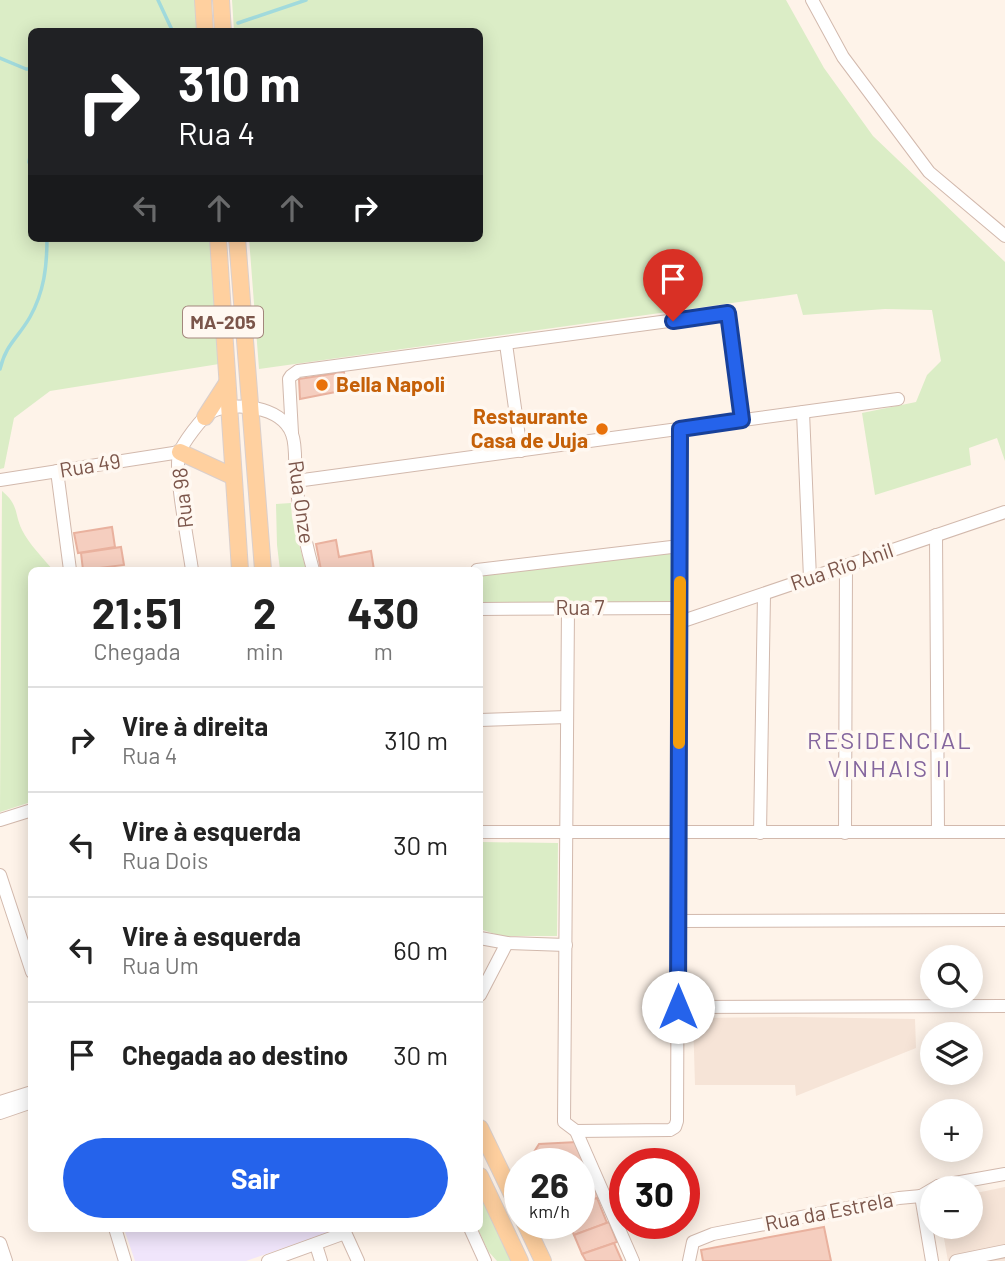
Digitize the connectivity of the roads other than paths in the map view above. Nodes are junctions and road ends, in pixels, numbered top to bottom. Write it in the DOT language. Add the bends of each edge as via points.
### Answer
graph roads {
  1 [pos="203,0"];
  2 [pos="221,0"];
  3 [pos="812,0"];
  4 [pos="205,28"];
  5 [pos="223,28"];
  6 [pos="1005,236"];
  7 [pos="218,242"];
  8 [pos="237,242"];
  9 [pos="506,344"];
  10 [pos="227,383"];
  11 [pos="898,399"];
  12 [pos="228,407"];
  13 [pos="250,407"];
  14 [pos="803,412"];
  15 [pos="205,416"];
  16 [pos="742,420"];
  17 [pos="680,429"];
  18 [pos="292,433"];
  19 [pos="521,451"];
  20 [pos="180,452"];
  21 [pos="57,471"];
  22 [pos="232,477"];
  23 [pos="0,480"];
  24 [pos="296,481"];
  25 [pos="1005,512"];
  26 [pos="936,536"];
  27 [pos="680,546"];
  28 [pos="846,566"];
  29 [pos="70,567"];
  30 [pos="192,567"];
  31 [pos="240,567"];
  32 [pos="263,567"];
  33 [pos="312,567"];
  34 [pos="483,569"];
  35 [pos="810,578"];
  36 [pos="764,594"];
  37 [pos="568,608"];
  38 [pos="680,608"];
  39 [pos="483,609"];
  40 [pos="680,622"];
  41 [pos="568,718"];
  42 [pos="483,720"];
  43 [pos="28,811"];
  44 [pos="0,820"];
  45 [pos="567,831"];
  46 [pos="483,832"];
  47 [pos="938,832"];
  48 [pos="1005,832"];
  49 [pos="678,833"];
  50 [pos="760,833"];
  51 [pos="845,833"];
  52 [pos="0,875"];
  53 [pos="1005,920"];
  54 [pos="678,921"];
  55 [pos="483,939"];
  56 [pos="507,943"];
  57 [pos="566,945"];
  58 [pos="28,960"];
  59 [pos="483,989"];
  60 [pos="1005,1006"];
  61 [pos="678,1007"];
  62 [pos="28,1093"];
  63 [pos="0,1102"];
  64 [pos="28,1103"];
  65 [pos="0,1113"];
  66 [pos="576,1131"];
  67 [pos="483,1134"];
  68 [pos="1005,1174"];
  69 [pos="504,1178"];
  70 [pos="983,1178"];
  71 [pos="483,1182"];
  72 [pos="920,1196"];
  73 [pos="116,1232"];
  74 [pos="342,1232"];
  75 [pos="344,1232"];
  76 [pos="472,1232"];
  77 [pos="533,1239"];
  78 [pos="928,1239"];
  79 [pos="0,1243"];
  80 [pos="316,1245"];
  81 [pos="1005,1251"];
  82 [pos="6,1261"];
  83 [pos="125,1261"];
  84 [pos="268,1261"];
  85 [pos="321,1261"];
  86 [pos="358,1261"];
  87 [pos="485,1261"];
  88 [pos="520,1261"];
  89 [pos="544,1261"];
  90 [pos="634,1261"];
  91 [pos="689,1261"];
  92 [pos="932,1261"];
  93 [pos="956,1261"];
  1 -- 4 [label="main road"];
  2 -- 5 [label="main road"];
  3 -- 6 [label="street" via="843,57 929,172"];
  7 -- 10 [label="main road, MA-205"];
  8 -- 13 [label="main road, MA-205"];
  9 -- 16 [label="street" via="728,313"];
  9 -- 18 [label="street, Rua Onze" via="298,371 289,379"];
  9 -- 19 [label="street"];
  10 -- 12 [label="main road, MA-205"];
  10 -- 15 [label="main road"];
  11 -- 14 [label="street"];
  12 -- 13 [label="street"];
  12 -- 15 [label="street"];
  12 -- 22 [label="main road, MA-205"];
  13 -- 18 [label="street, Rua Onze" via="275,416"];
  13 -- 32 [label="main road, MA-205"];
  14 -- 16 [label="street"];
  14 -- 35 [label="street"];
  15 -- 20 [label="street, Rua 98"];
  16 -- 17 [label="street"];
  17 -- 19 [label="street"];
  17 -- 27 [label="street"];
  18 -- 24 [label="street, Rua Onze"];
  19 -- 24 [label="street"];
  20 -- 21 [label="street, Rua 49"];
  20 -- 22 [label="main road"];
  20 -- 30 [label="street, Rua 98"];
  21 -- 23 [label="street, Rua 49"];
  21 -- 29 [label="street"];
  22 -- 31 [label="main road, MA-205"];
  24 -- 33 [label="street, Rua Onze"];
  25 -- 26 [label="street, Rua Rio Anil"];
  26 -- 28 [label="street, Rua Rio Anil"];
  26 -- 47 [label="street"];
  27 -- 34 [label="street"];
  27 -- 38 [label="street"];
  28 -- 35 [label="street, Rua Rio Anil"];
  28 -- 51 [label="street"];
  35 -- 36 [label="street, Rua Rio Anil"];
  36 -- 40 [label="street, Rua Rio Anil"];
  36 -- 50 [label="street"];
  37 -- 38 [label="street, Rua 7"];
  37 -- 39 [label="street, Rua 7"];
  37 -- 41 [label="street"];
  38 -- 40 [label="street"];
  40 -- 49 [label="street"];
  41 -- 42 [label="street"];
  41 -- 45 [label="street"];
  43 -- 44 [label="street"];
  45 -- 46 [label="street"];
  45 -- 49 [label="street"];
  45 -- 57 [label="street"];
  47 -- 48 [label="street"];
  47 -- 51 [label="street"];
  49 -- 50 [label="street"];
  49 -- 54 [label="street"];
  50 -- 51 [label="street"];
  52 -- 58 [label="street"];
  53 -- 54 [label="street"];
  54 -- 61 [label="street"];
  55 -- 56 [label="street"];
  56 -- 57 [label="street"];
  56 -- 59 [label="street"];
  57 -- 66 [label="street" via="564,1122"];
  60 -- 61 [label="street"];
  61 -- 66 [label="street" via="675,1127"];
  62 -- 63 [label="street"];
  64 -- 65 [label="street"];
  66 -- 90 [label="street"];
  67 -- 69 [label="main road"];
  68 -- 70 [label="street"];
  71 -- 88 [label="main road"];
  72 -- 91 [label="street, Rua da Estrela" via="713,1234 693,1242"];
  73 -- 83 [label="street"];
  74 -- 80 [label="street"];
  75 -- 86 [label="street"];
  76 -- 87 [label="street"];
  77 -- 89 [label="main road"];
  78 -- 92 [label="street, Rua da Estrela"];
  79 -- 82 [label="street"];
  80 -- 84 [label="street"];
  80 -- 85 [label="street"];
  81 -- 93 [label="street"];
}
